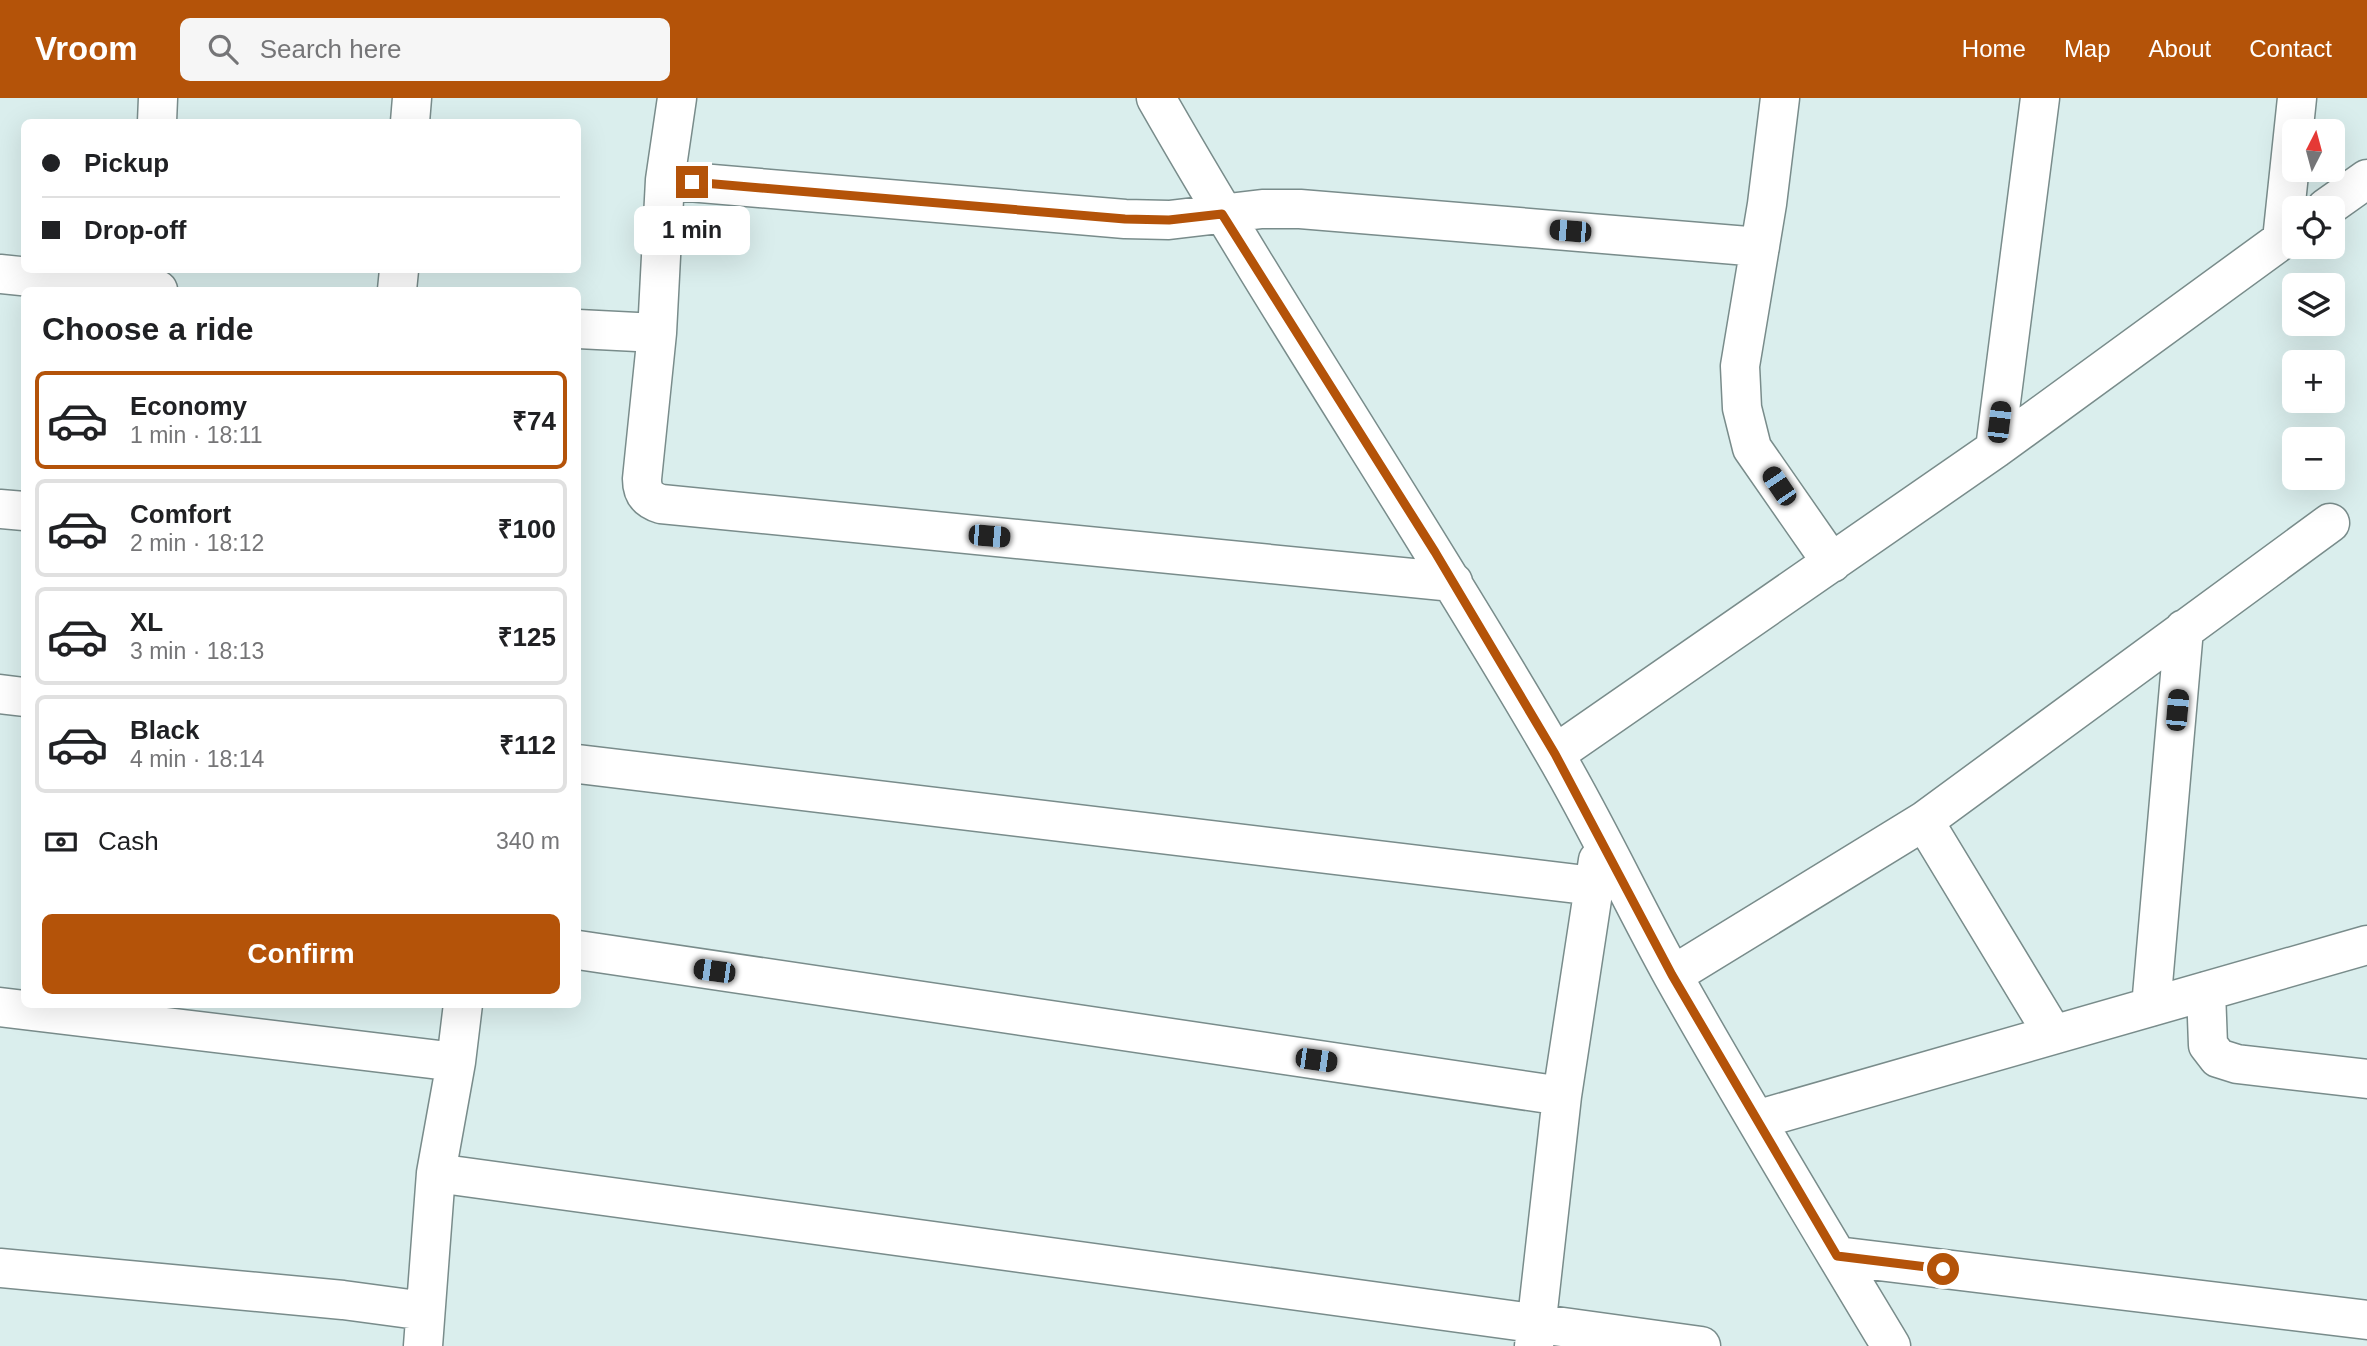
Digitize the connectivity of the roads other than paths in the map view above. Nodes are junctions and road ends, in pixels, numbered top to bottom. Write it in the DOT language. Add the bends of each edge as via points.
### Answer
graph roads {
  1 [pos="158,98"];
  2 [pos="412,98"];
  3 [pos="677,98"];
  4 [pos="1156,98"];
  5 [pos="1780,98"];
  6 [pos="2040,98"];
  7 [pos="2297,98"];
  8 [pos="157,119"];
  9 [pos="411,119"];
  10 [pos="2367,179"];
  11 [pos="665,180"];
  12 [pos="2291,196"];
  13 [pos="2343,196"];
  14 [pos="1222,214"];
  15 [pos="2282,239"];
  16 [pos="1760,247"];
  17 [pos="0,274"];
  18 [pos="123,287"];
  19 [pos="581,328"];
  20 [pos="657,333"];
  21 [pos="1995,449"];
  22 [pos="0,509"];
  23 [pos="21,511"];
  24 [pos="2330,523"];
  25 [pos="1832,564"];
  26 [pos="1453,582"];
  27 [pos="2184,629"];
  28 [pos="0,694"];
  29 [pos="21,697"];
  30 [pos="1555,754"];
  31 [pos="581,764"];
  32 [pos="1924,821"];
  33 [pos="1601,841"];
  34 [pos="1594,886"];
  35 [pos="2367,945"];
  36 [pos="581,950"];
  37 [pos="1672,975"];
  38 [pos="2206,991"];
  39 [pos="0,1007"];
  40 [pos="2151,1007"];
  41 [pos="463,1008"];
  42 [pos="2053,1034"];
  43 [pos="456,1062"];
  44 [pos="2367,1079"];
  45 [pos="1562,1096"];
  46 [pos="1756,1120"];
  47 [pos="436,1173"];
  48 [pos="1837,1256"];
  49 [pos="0,1268"];
  50 [pos="2367,1320"];
  51 [pos="424,1328"];
  52 [pos="1535,1335"];
  53 [pos="1701,1346"];
  54 [pos="1891,1346"];
  1 -- 8 [label="street"];
  2 -- 9 [label="street"];
  3 -- 11 [label="street"];
  4 -- 14 [label="street"];
  5 -- 16 [label="street"];
  6 -- 21 [label="street"];
  7 -- 12 [label="street"];
  10 -- 13 [label="street"];
  11 -- 14 [label="street" via="1125,219"];
  11 -- 20 [label="street"];
  14 -- 16 [label="street" via="1300,209"];
  14 -- 26 [label="street"];
  15 -- 21 [label="street"];
  16 -- 25 [label="street" via="1740,366 1742,408 1752,448"];
  17 -- 18 [label="street"];
  19 -- 20 [label="street"];
  20 -- 26 [label="street" via="642,488 646,496 662,504"];
  21 -- 25 [label="street"];
  22 -- 23 [label="street"];
  24 -- 27 [label="street"];
  25 -- 30 [label="street"];
  26 -- 30 [label="street"];
  27 -- 32 [label="street"];
  27 -- 40 [label="street"];
  28 -- 29 [label="street"];
  30 -- 33 [label="street"];
  31 -- 34 [label="street"];
  32 -- 37 [label="street"];
  32 -- 42 [label="street"];
  33 -- 34 [label="street"];
  33 -- 37 [label="street"];
  34 -- 45 [label="street"];
  35 -- 38 [label="street"];
  36 -- 45 [label="street"];
  37 -- 46 [label="street"];
  38 -- 40 [label="street"];
  38 -- 44 [label="street" via="2208,1045 2218,1058"];
  39 -- 43 [label="street"];
  40 -- 42 [label="street"];
  41 -- 43 [label="street"];
  42 -- 46 [label="street"];
  43 -- 47 [label="street"];
  45 -- 52 [label="street"];
  46 -- 48 [label="street"];
  47 -- 51 [label="street"];
  47 -- 52 [label="street"];
  48 -- 50 [label="street"];
  48 -- 54 [label="street"];
  49 -- 51 [label="street" via="343,1300"];
  52 -- 53 [label="street"];
}
